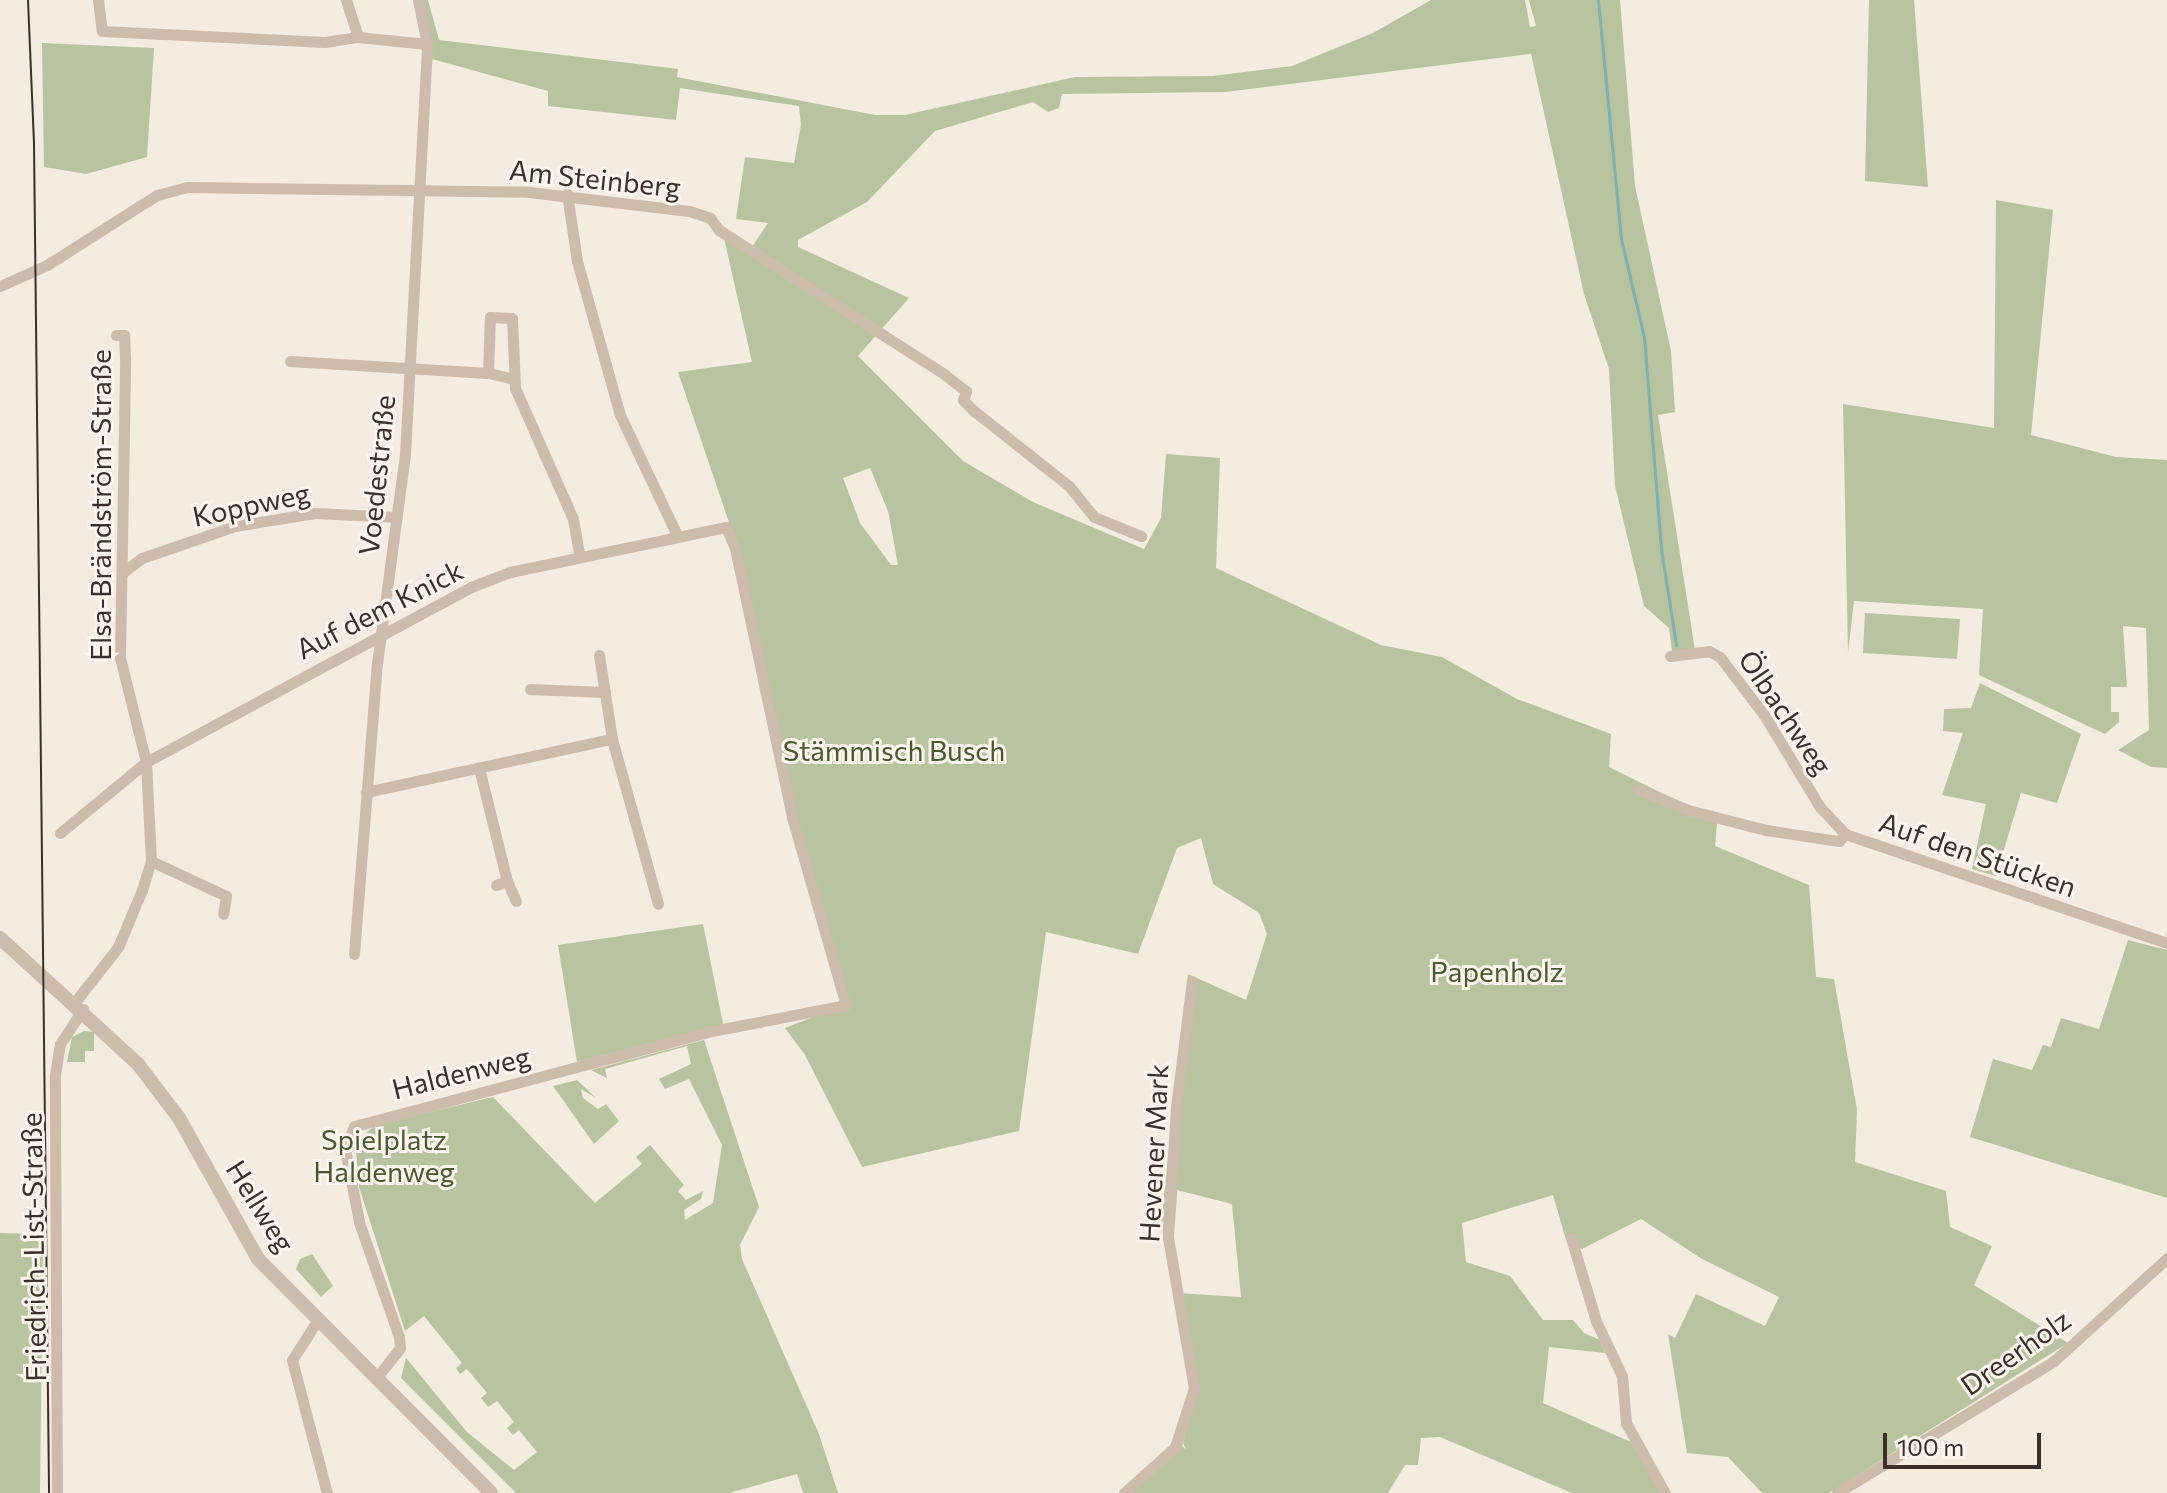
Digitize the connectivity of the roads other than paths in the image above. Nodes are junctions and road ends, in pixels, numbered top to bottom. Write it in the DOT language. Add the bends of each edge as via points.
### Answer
graph roads {
  1 [pos="98,0"];
  2 [pos="346,0"];
  3 [pos="418,0"];
  4 [pos="358,37"];
  5 [pos="427,44"];
  6 [pos="419,191"];
  7 [pos="567,194"];
  8 [pos="0,286"];
  9 [pos="116,335"];
  10 [pos="290,361"];
  11 [pos="410,370"];
  12 [pos="488,373"];
  13 [pos="513,379"];
  14 [pos="397,517"];
  15 [pos="677,535"];
  16 [pos="1141,536"];
  17 [pos="580,557"];
  18 [pos="122,573"];
  19 [pos="381,633"];
  20 [pos="599,655"];
  21 [pos="1670,656"];
  22 [pos="530,689"];
  23 [pos="605,692"];
  24 [pos="612,739"];
  25 [pos="146,762"];
  26 [pos="479,768"];
  27 [pos="1637,789"];
  28 [pos="366,792"];
  29 [pos="60,833"];
  30 [pos="1845,834"];
  31 [pos="151,861"];
  32 [pos="516,901"];
  33 [pos="658,904"];
  34 [pos="223,914"];
  35 [pos="0,938"];
  36 [pos="2167,943"];
  37 [pos="354,954"];
  38 [pos="1192,981"];
  39 [pos="846,1005"];
  40 [pos="79,1006"];
  41 [pos="1571,1238"];
  42 [pos="2167,1258"];
  43 [pos="317,1321"];
  44 [pos="376,1379"];
  45 [pos="57,1493"];
  46 [pos="327,1493"];
  47 [pos="491,1493"];
  48 [pos="1124,1493"];
  49 [pos="1665,1493"];
  50 [pos="1837,1493"];
  1 -- 4 [label="street" via="102,31 325,42"];
  2 -- 4 [label="street"];
  3 -- 5 [label="street, Voedestraße"];
  4 -- 5 [label="street"];
  5 -- 6 [label="street, Voedestraße"];
  6 -- 7 [label="street, Am Steinberg"];
  6 -- 8 [label="street, Am Steinberg" via="187,187 157,195 47,265"];
  6 -- 11 [label="street, Voedestraße"];
  7 -- 15 [label="street" via="577,261 620,415"];
  7 -- 16 [label="street, Am Steinberg" via="710,218 719,230 944,374 966,391 963,400 974,411 1069,486 1094,517"];
  9 -- 18 [label="street, Elsa-Brändström-Straße" via="124,335"];
  10 -- 11 [label="street"];
  11 -- 12 [label="street"];
  11 -- 14 [label="street, Voedestraße"];
  12 -- 13 [label="street"];
  12 -- 13 [label="street" via="490,317 512,318"];
  13 -- 17 [label="street" via="573,519"];
  14 -- 18 [label="street, Koppweg" via="352,512 261,520 197,537 142,558"];
  14 -- 19 [label="street, Voedestraße"];
  15 -- 17 [label="street, Auf dem Knick"];
  15 -- 39 [label="street, Auf dem Knick" via="726,527 735,548 792,817"];
  17 -- 19 [label="street, Auf dem Knick" via="471,587"];
  18 -- 25 [label="street, Elsa-Brändström-Straße" via="120,658"];
  19 -- 25 [label="street, Auf dem Knick"];
  19 -- 28 [label="street, Voedestraße"];
  20 -- 23 [label="street"];
  21 -- 30 [label="street, Ölbachweg" via="1709,651 1720,657 1764,715 1820,807"];
  22 -- 23 [label="street"];
  23 -- 24 [label="street"];
  24 -- 26 [label="street"];
  24 -- 33 [label="street"];
  25 -- 29 [label="street"];
  25 -- 31 [label="street"];
  26 -- 28 [label="street"];
  26 -- 32 [label="street" via="501,883"];
  27 -- 30 [label="street, Auf den Stücken" via="1688,810 1766,830 1839,841"];
  28 -- 37 [label="street, Voedestraße"];
  30 -- 36 [label="street, Auf den Stücken"];
  31 -- 34 [label="street" via="226,896"];
  31 -- 40 [label="street" via="123,938"];
  35 -- 40 [label="street, Hellweg"];
  38 -- 48 [label="street, Hevener Mark" via="1176,1107 1168,1238 1194,1388 1175,1447"];
  39 -- 44 [label="street, Haldenweg" via="712,1031 354,1126 345,1149 359,1222 400,1348"];
  40 -- 43 [label="street, Hellweg" via="156,1087 258,1259"];
  40 -- 45 [label="street, Friedrich-List-Straße" via="65,1032 55,1075"];
  41 -- 49 [label="street" via="1596,1321 1622,1376 1626,1423"];
  42 -- 50 [label="street, Dreerholz" via="2054,1361"];
  43 -- 44 [label="street, Hellweg"];
  43 -- 46 [label="street" via="292,1360"];
  44 -- 47 [label="street, Hellweg"];
}
